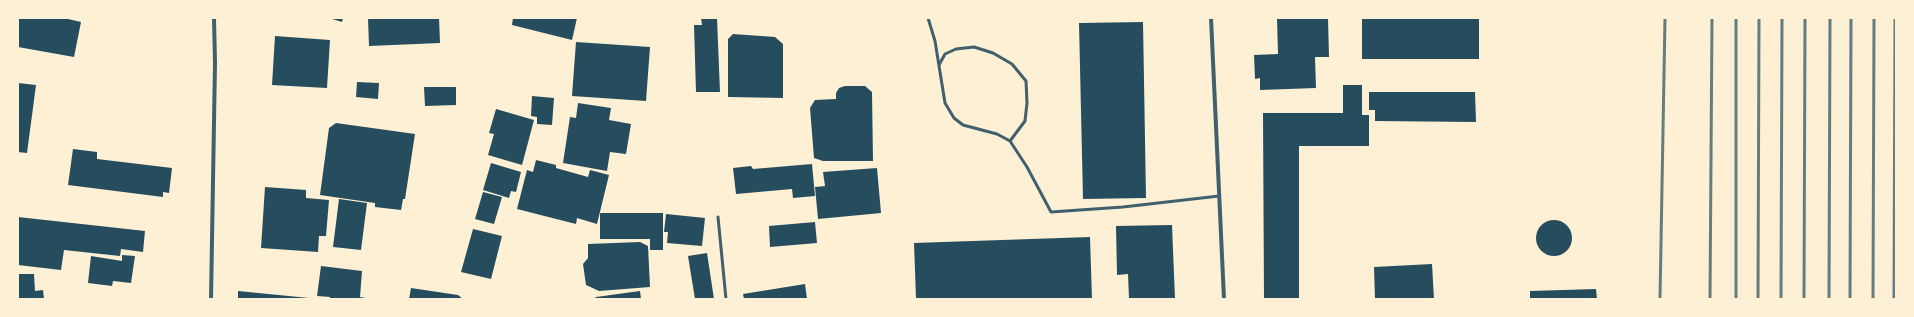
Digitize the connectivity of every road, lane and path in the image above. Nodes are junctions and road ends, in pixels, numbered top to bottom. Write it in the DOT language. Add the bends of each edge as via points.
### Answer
graph roads {
  1 [pos="214,18"];
  2 [pos="928,18"];
  3 [pos="1211,18"];
  4 [pos="939,65"];
  5 [pos="1010,141"];
  6 [pos="1219,196"];
  7 [pos="718,217"];
  8 [pos="211,299"];
  9 [pos="726,299"];
  10 [pos="1224,299"];
  1 -- 8 [label="street"];
  2 -- 4 [label="lane"];
  3 -- 6 [label="street"];
  4 -- 5 [label="lane" via="944,103 954,118 963,124 997,134"];
  4 -- 5 [label="lane" via="945,54 956,49 974,47 993,53 1012,64 1026,81 1027,103 1025,121"];
  5 -- 6 [label="lane" via="1027,167 1050,212"];
  6 -- 10 [label="street"];
  7 -- 9 [label="lane"];
}
